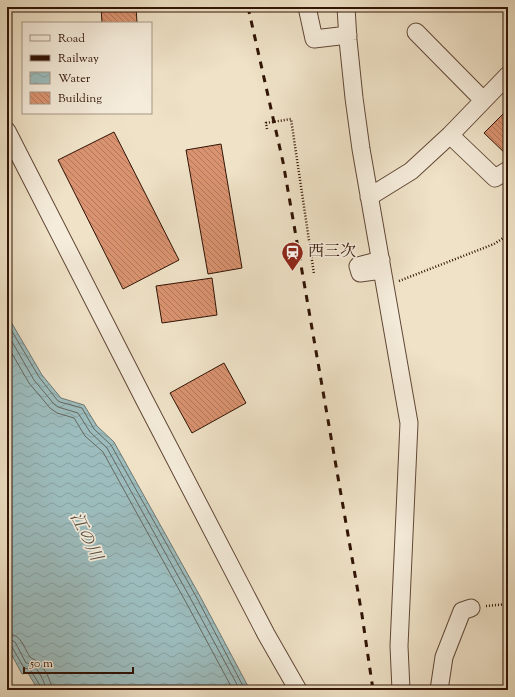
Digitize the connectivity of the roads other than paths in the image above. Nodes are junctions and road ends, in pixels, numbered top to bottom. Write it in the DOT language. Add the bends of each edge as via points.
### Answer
graph roads {
  1 [pos="307,7"];
  2 [pos="346,7"];
  3 [pos="416,32"];
  4 [pos="348,35"];
  5 [pos="508,75"];
  6 [pos="508,90"];
  7 [pos="484,100"];
  8 [pos="7,131"];
  9 [pos="454,138"];
  10 [pos="508,170"];
  11 [pos="369,197"];
  12 [pos="471,608"];
  13 [pos="298,690"];
  14 [pos="401,690"];
  15 [pos="439,690"];
  1 -- 4 [label="street" via="314,39"];
  2 -- 4 [label="street"];
  3 -- 7 [label="street"];
  4 -- 11 [label="street" via="354,98"];
  5 -- 7 [label="street"];
  6 -- 9 [label="street"];
  7 -- 9 [label="street"];
  8 -- 13 [label="street" via="148,408"];
  9 -- 10 [label="street" via="495,178"];
  9 -- 11 [label="street" via="411,171"];
  11 -- 14 [label="street" via="409,423 399,646"];
  12 -- 15 [label="street" via="462,610 454,630 444,657"];
}
